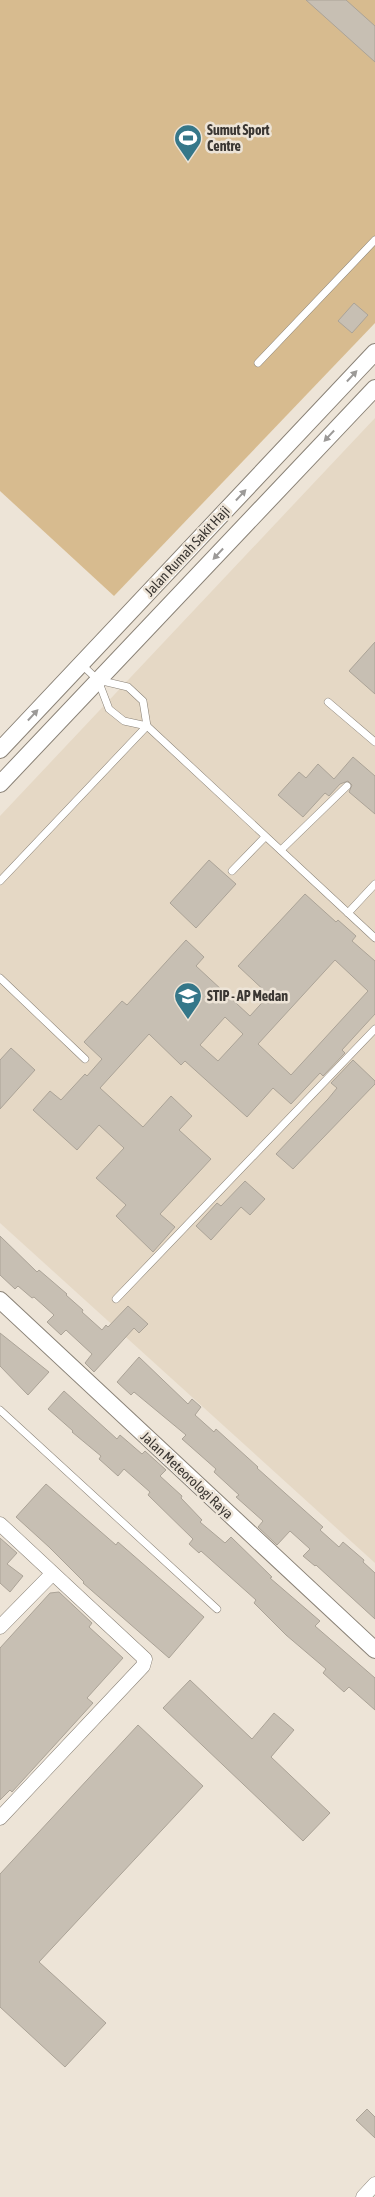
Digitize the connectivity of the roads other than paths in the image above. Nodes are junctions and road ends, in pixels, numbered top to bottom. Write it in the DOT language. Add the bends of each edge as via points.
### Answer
graph roads {
  1 [pos="375,240"];
  2 [pos="375,352"];
  3 [pos="258,362"];
  4 [pos="375,388"];
  5 [pos="81,664"];
  6 [pos="98,680"];
  7 [pos="328,702"];
  8 [pos="147,726"];
  9 [pos="375,742"];
  10 [pos="0,750"];
  11 [pos="0,784"];
  12 [pos="347,786"];
  13 [pos="265,837"];
  14 [pos="281,850"];
  15 [pos="232,871"];
  16 [pos="0,881"];
  17 [pos="375,884"];
  18 [pos="348,912"];
  19 [pos="375,938"];
  20 [pos="0,978"];
  21 [pos="375,1029"];
  22 [pos="85,1059"];
  23 [pos="116,1298"];
  24 [pos="0,1300"];
  25 [pos="0,1410"];
  26 [pos="0,1524"];
  27 [pos="52,1574"];
  28 [pos="217,1609"];
  29 [pos="0,1627"];
  30 [pos="375,1650"];
  31 [pos="0,1818"];
  32 [pos="375,2184"];
  33 [pos="363,2197"];
  1 -- 3 [label="lane"];
  5 -- 2 [label="street, Jalan Rumah Sakit Haji, one-way"];
  4 -- 6 [label="street, Jalan Rumah Sakit Haji, one-way"];
  5 -- 6 [label="lane"];
  10 -- 5 [label="street, Jalan Rumah Sakit Haji, one-way"];
  6 -- 8 [label="lane" via="109,709 124,721"];
  6 -- 8 [label="lane" via="128,687 143,701"];
  6 -- 11 [label="street, Jalan Rumah Sakit Haji"];
  7 -- 9 [label="lane"];
  8 -- 13 [label="lane"];
  8 -- 16 [label="lane"];
  12 -- 14 [label="lane"];
  13 -- 14 [label="lane"];
  13 -- 15 [label="lane"];
  14 -- 18 [label="lane"];
  17 -- 18 [label="lane"];
  18 -- 19 [label="lane"];
  20 -- 22 [label="lane"];
  21 -- 23 [label="lane"];
  24 -- 30 [label="street, Jalan Meteorologi Raya"];
  25 -- 28 [label="lane"];
  26 -- 27 [label="street"];
  27 -- 29 [label="street"];
  27 -- 31 [label="street" via="142,1656 144,1664"];
  32 -- 33 [label="street"];
}
